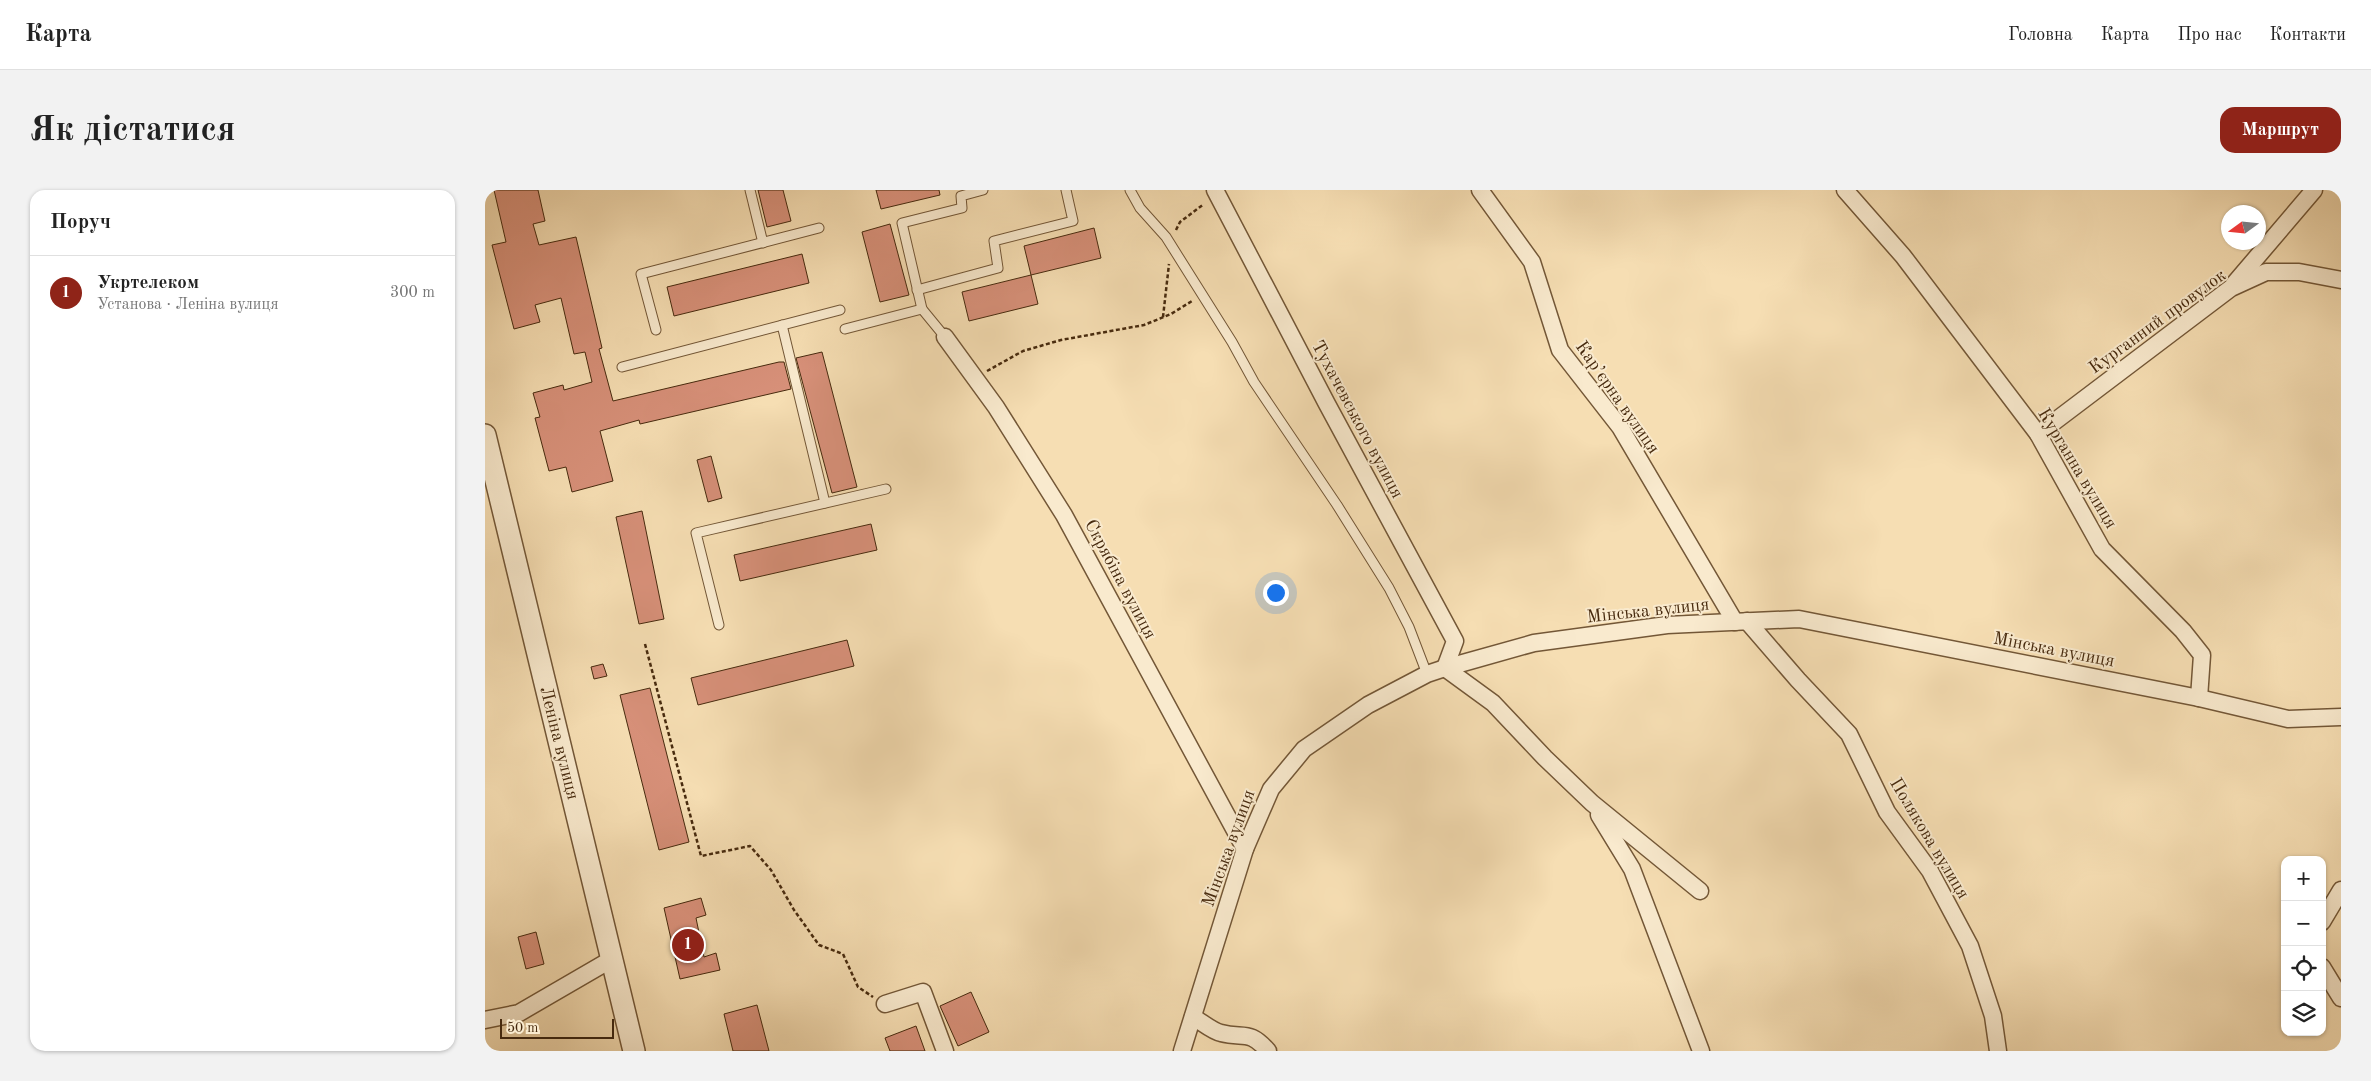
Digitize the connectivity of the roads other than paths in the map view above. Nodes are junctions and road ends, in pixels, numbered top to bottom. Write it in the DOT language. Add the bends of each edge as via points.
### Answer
graph roads {
  1 [pos="750,190"];
  2 [pos="983,190"];
  3 [pos="1065,190"];
  4 [pos="1131,190"];
  5 [pos="1215,190"];
  6 [pos="1480,190"];
  7 [pos="1845,190"];
  8 [pos="2314,190"];
  9 [pos="819,228"];
  10 [pos="763,243"];
  11 [pos="2341,280"];
  12 [pos="2231,288"];
  13 [pos="917,290"];
  14 [pos="921,308"];
  15 [pos="840,310"];
  16 [pos="782,325"];
  17 [pos="845,329"];
  18 [pos="656,330"];
  19 [pos="945,337"];
  20 [pos="622,367"];
  21 [pos="2038,434"];
  22 [pos="485,435"];
  23 [pos="886,489"];
  24 [pos="825,503"];
  25 [pos="1741,622"];
  26 [pos="719,625"];
  27 [pos="1445,668"];
  28 [pos="1427,674"];
  29 [pos="2199,698"];
  30 [pos="2341,717"];
  31 [pos="1592,803"];
  32 [pos="1245,850"];
  33 [pos="2341,890"];
  34 [pos="1699,891"];
  35 [pos="2326,915"];
  36 [pos="612,959"];
  37 [pos="2326,974"];
  38 [pos="2341,998"];
  39 [pos="885,1004"];
  40 [pos="1193,1017"];
  41 [pos="485,1020"];
  42 [pos="634,1051"];
  43 [pos="945,1051"];
  44 [pos="1183,1051"];
  45 [pos="1268,1051"];
  46 [pos="1701,1051"];
  47 [pos="1998,1051"];
  1 -- 10 [label="lane"];
  2 -- 13 [label="lane" via="961,196 962,208 902,223"];
  3 -- 13 [label="lane" via="1073,221 994,241 998,268"];
  4 -- 28 [label="lane" via="1140,208 1166,236 1254,382 1389,588 1409,627"];
  5 -- 27 [label="street, Тухачевського вулиця" via="1455,641"];
  6 -- 25 [label="street, Кар’єрна вулиця" via="1532,262 1560,350 1620,427"];
  7 -- 21 [label="street, Курганна вулиця" via="1903,256"];
  8 -- 12 [label="street"];
  9 -- 10 [label="lane"];
  10 -- 18 [label="lane" via="641,274"];
  11 -- 12 [label="street, Курганний провулок" via="2299,272 2266,272"];
  12 -- 21 [label="street, Курганний провулок"];
  13 -- 14 [label="lane"];
  14 -- 17 [label="lane"];
  14 -- 19 [label="lane"];
  15 -- 16 [label="lane"];
  16 -- 20 [label="lane"];
  16 -- 24 [label="lane"];
  19 -- 32 [label="street, Скрябіна вулиця" via="996,407 1063,515"];
  21 -- 29 [label="street, Курганна вулиця" via="2103,549 2202,655"];
  22 -- 36 [label="street, Леніна вулиця"];
  23 -- 24 [label="lane"];
  24 -- 26 [label="lane" via="696,533"];
  25 -- 27 [label="street, Мінська вулиця" via="1667,625 1534,643"];
  25 -- 29 [label="street, Мінська вулиця" via="1799,619"];
  25 -- 47 [label="street, Полякова вулиця" via="1849,734 1887,812 1930,871 1970,946 1993,1016"];
  27 -- 28 [label="street, Мінська вулиця"];
  27 -- 31 [label="street" via="1493,703"];
  28 -- 32 [label="street, Мінська вулиця" via="1368,705 1304,749 1271,789"];
  29 -- 30 [label="street, Мінська вулиця" via="2288,719"];
  31 -- 34 [label="street"];
  31 -- 46 [label="street" via="1633,869"];
  32 -- 40 [label="street, Мінська вулиця"];
  33 -- 35 [label="street"];
  36 -- 41 [label="street" via="519,1013"];
  36 -- 42 [label="street, Леніна вулиця"];
  37 -- 38 [label="street"];
  39 -- 43 [label="street" via="923,992"];
  40 -- 44 [label="street, Мінська вулиця"];
  40 -- 45 [label="street" via="1221,1033 1245,1034"];
}
